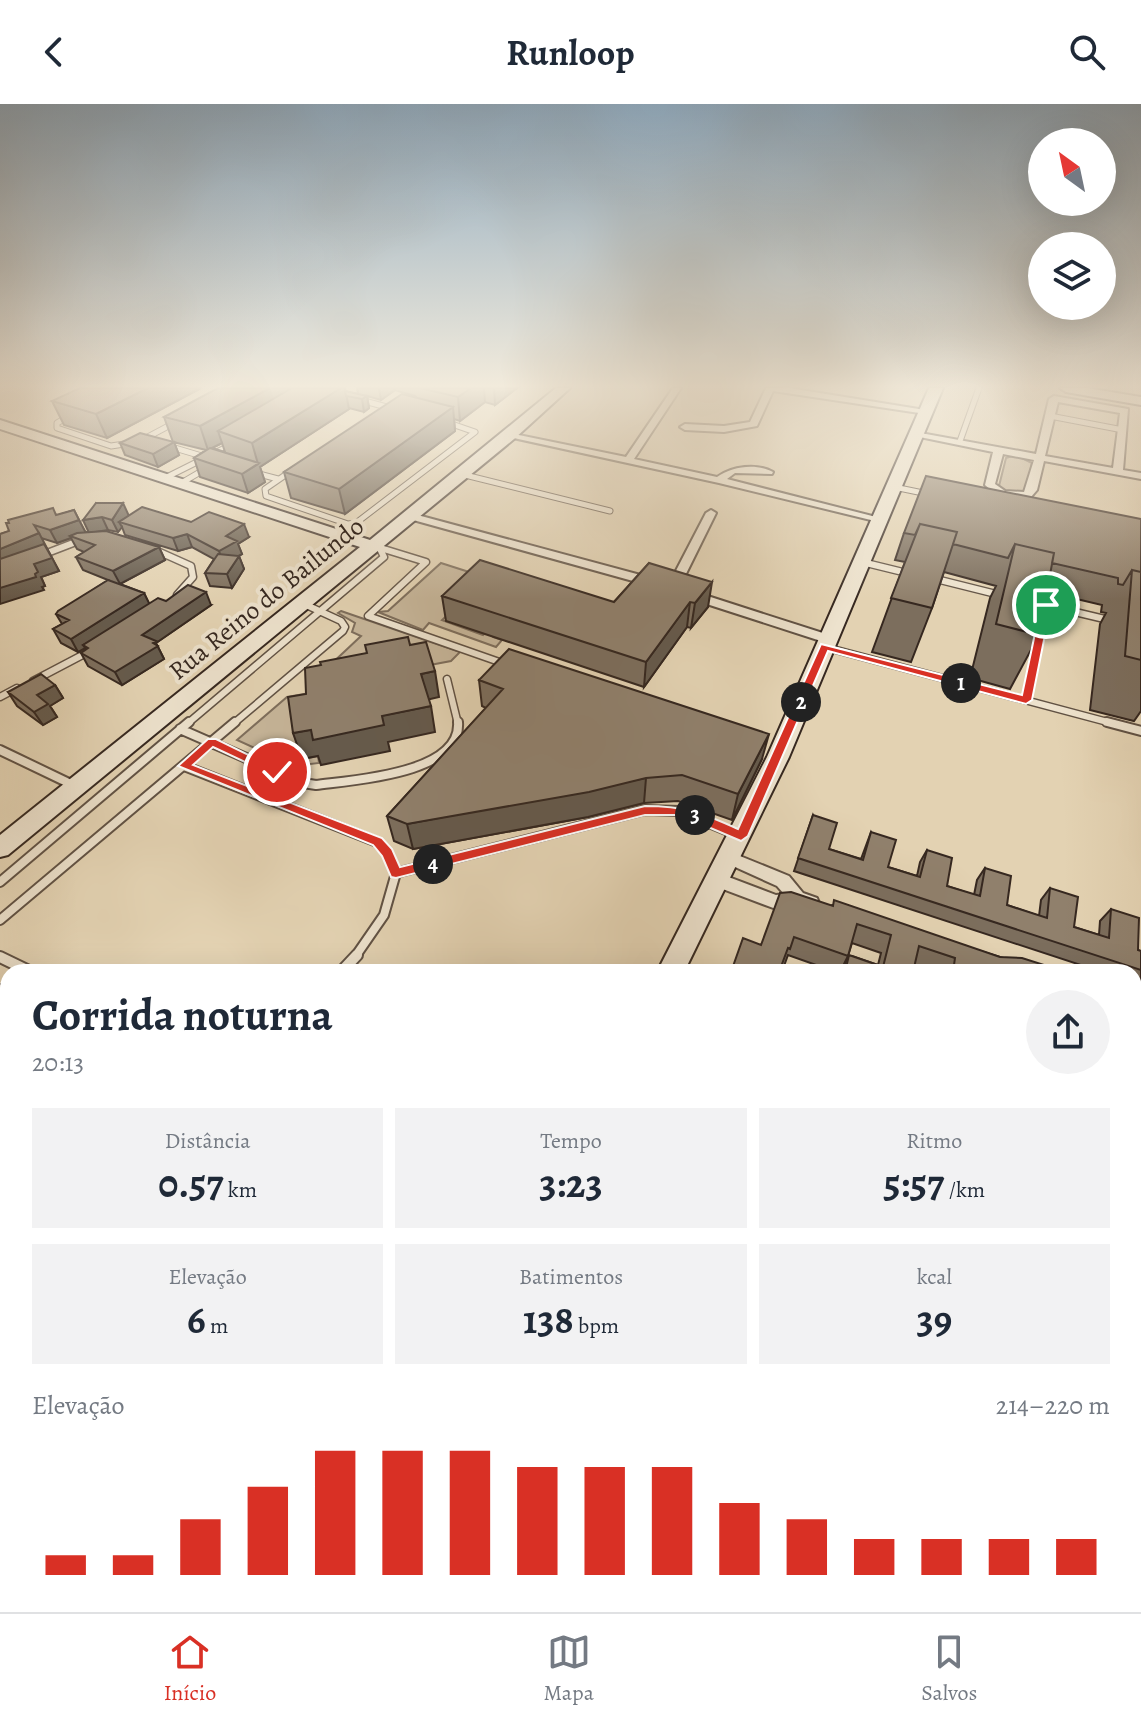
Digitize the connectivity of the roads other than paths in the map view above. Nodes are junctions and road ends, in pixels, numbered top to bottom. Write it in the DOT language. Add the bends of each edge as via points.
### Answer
graph roads {
  1 [pos="109,458"];
  2 [pos="202,458"];
  3 [pos="209,458"];
  4 [pos="441,458"];
  5 [pos="481,458"];
  6 [pos="621,458"];
  7 [pos="905,458"];
  8 [pos="997,458"];
  9 [pos="1039,458"];
  10 [pos="1052,458"];
  11 [pos="1120,458"];
  12 [pos="216,460"];
  13 [pos="629,460"];
  14 [pos="303,463"];
  15 [pos="248,470"];
  16 [pos="1118,471"];
  17 [pos="768,472"];
  18 [pos="461,474"];
  19 [pos="1141,476"];
  20 [pos="175,479"];
  21 [pos="278,479"];
  22 [pos="719,480"];
  23 [pos="893,486"];
  24 [pos="934,495"];
  25 [pos="610,511"];
  26 [pos="711,513"];
  27 [pos="410,516"];
  28 [pos="879,519"];
  29 [pos="90,538"];
  30 [pos="377,544"];
  31 [pos="144,546"];
  32 [pos="32,558"];
  33 [pos="861,562"];
  34 [pos="914,574"];
  35 [pos="928,578"];
  36 [pos="673,588"];
  37 [pos="1003,595"];
  38 [pos="168,601"];
  39 [pos="301,602"];
  40 [pos="1032,602"];
  41 [pos="1046,605"];
  42 [pos="320,613"];
  43 [pos="1126,624"];
  44 [pos="104,643"];
  45 [pos="826,643"];
  46 [pos="508,665"];
  47 [pos="447,679"];
  48 [pos="0,697"];
  49 [pos="1026,700"];
  50 [pos="180,729"];
  51 [pos="144,731"];
  52 [pos="1141,731"];
  53 [pos="164,742"];
  54 [pos="212,742"];
  55 [pos="0,750"];
  56 [pos="184,766"];
  57 [pos="75,787"];
  58 [pos="0,848"];
  59 [pos="730,858"];
  60 [pos="396,873"];
  61 [pos="0,882"];
  62 [pos="797,898"];
  63 [pos="825,908"];
  64 [pos="0,920"];
  65 [pos="348,964"];
  66 [pos="674,964"];
  1 -- 20 [label="street"];
  2 -- 20 [label="lane"];
  3 -- 12 [label="lane"];
  4 -- 21 [label="lane" via="356,523 270,499 265,489"];
  5 -- 18 [label="street, Rua Reino do Bailundo"];
  6 -- 13 [label="street"];
  7 -- 23 [label="street"];
  8 -- 9 [label="street" via="990,485 1010,496 1030,493"];
  10 -- 16 [label="street"];
  11 -- 16 [label="street"];
  12 -- 20 [label="lane"];
  13 -- 22 [label="street"];
  14 -- 21 [label="lane"];
  15 -- 21 [label="lane"];
  16 -- 19 [label="street"];
  17 -- 22 [label="street" via="733,470"];
  18 -- 25 [label="lane"];
  18 -- 27 [label="street, Rua Reino do Bailundo"];
  20 -- 30 [label="street"];
  22 -- 28 [label="street"];
  23 -- 24 [label="lane"];
  23 -- 28 [label="street"];
  26 -- 36 [label="street"];
  27 -- 30 [label="street, Rua Reino do Bailundo"];
  27 -- 36 [label="street"];
  28 -- 33 [label="street"];
  29 -- 32 [label="lane"];
  30 -- 39 [label="street, Rua Reino do Bailundo"];
  30 -- 42 [label="lane" via="384,557"];
  30 -- 46 [label="lane" via="426,562 368,616"];
  31 -- 38 [label="lane" via="191,566 193,577"];
  33 -- 34 [label="lane"];
  33 -- 45 [label="street"];
  35 -- 37 [label="lane"];
  36 -- 45 [label="street"];
  39 -- 42 [label="lane"];
  39 -- 51 [label="street, Rua Reino do Bailundo"];
  40 -- 41 [label="lane"];
  41 -- 43 [label="lane"];
  41 -- 49 [label="lane"];
  42 -- 50 [label="lane"];
  42 -- 54 [label="lane" via="341,621 343,631"];
  44 -- 48 [label="lane"];
  45 -- 49 [label="lane"];
  45 -- 59 [label="street" via="770,755"];
  47 -- 54 [label="lane" via="458,736 446,753 417,767 316,785"];
  49 -- 52 [label="lane"];
  50 -- 53 [label="lane"];
  50 -- 54 [label="lane"];
  51 -- 53 [label="lane"];
  51 -- 57 [label="street, Rua Reino do Bailundo"];
  53 -- 61 [label="lane"];
  54 -- 56 [label="lane"];
  55 -- 57 [label="lane"];
  56 -- 60 [label="lane" via="377,842"];
  56 -- 64 [label="lane"];
  57 -- 58 [label="street, Rua Reino do Bailundo"];
  59 -- 60 [label="lane" via="699,816 645,810"];
  59 -- 62 [label="street" via="783,881"];
  59 -- 62 [label="street" via="776,902"];
  59 -- 66 [label="street"];
  60 -- 65 [label="lane" via="376,930"];
  62 -- 63 [label="street"];
}
